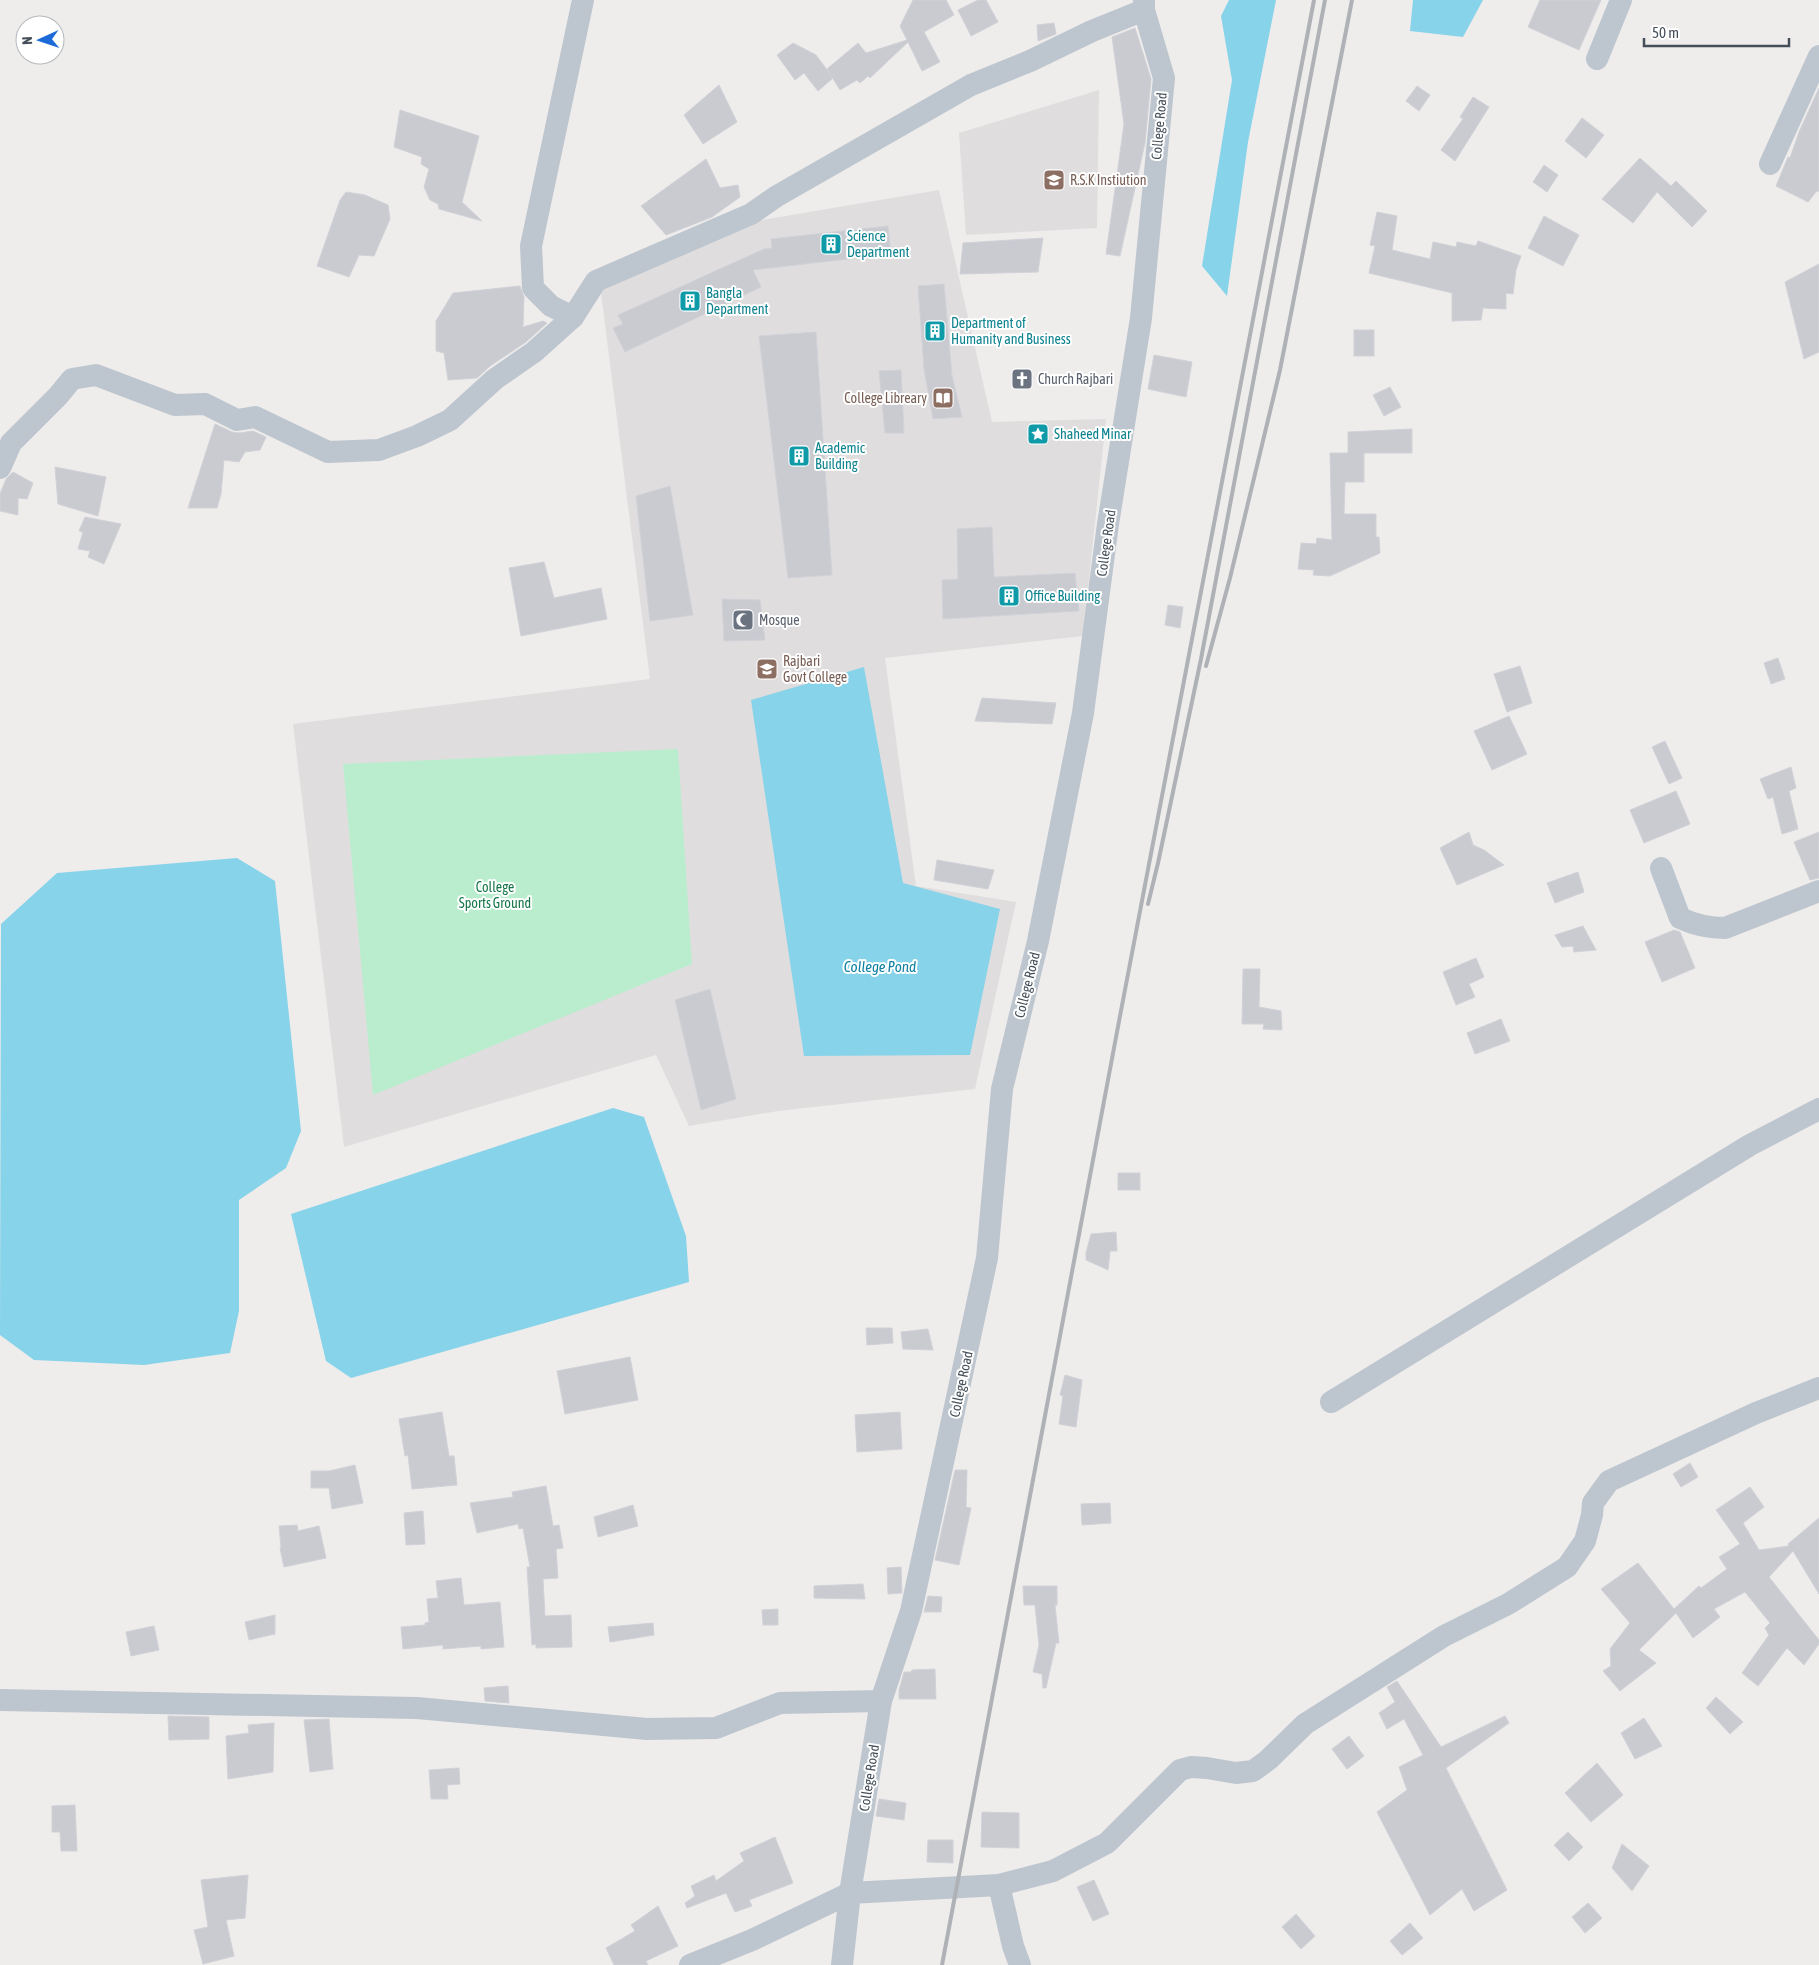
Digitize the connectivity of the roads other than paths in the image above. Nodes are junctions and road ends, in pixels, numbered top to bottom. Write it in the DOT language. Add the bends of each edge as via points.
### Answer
graph roads {
  1 [pos="583,0"];
  2 [pos="1621,0"];
  3 [pos="1144,5"];
  4 [pos="1819,56"];
  5 [pos="1597,59"];
  6 [pos="1770,164"];
  7 [pos="573,317"];
  8 [pos="6,441"];
  9 [pos="0,468"];
  10 [pos="1660,868"];
  11 [pos="1819,891"];
  12 [pos="1819,1109"];
  13 [pos="1819,1388"];
  14 [pos="1331,1402"];
  15 [pos="0,1700"];
  16 [pos="881,1701"];
  17 [pos="999,1885"];
  18 [pos="850,1893"];
  19 [pos="690,1965"];
  20 [pos="842,1965"];
  21 [pos="1020,1965"];
  1 -- 7 [label="street" via="531,246 533,288 551,306"];
  2 -- 5 [label="street"];
  3 -- 7 [label="street" via="1030,61 971,85 751,214 596,281"];
  3 -- 16 [label="street, College Road" via="1164,78 1141,318 1108,524 1083,713 1038,941 1002,1089 987,1258 911,1611"];
  4 -- 6 [label="street"];
  7 -- 8 [label="street" via="534,352 495,379 450,420 379,450 328,452 255,417 237,420 205,404 175,405 96,375 72,380"];
  8 -- 9 [label="street"];
  10 -- 11 [label="street" via="1680,918 1710,928 1725,928"];
  12 -- 14 [label="street" via="1750,1145"];
  13 -- 17 [label="street" via="1756,1413 1609,1481 1594,1503 1585,1541 1567,1567 1508,1604 1444,1636 1306,1724 1253,1771 1236,1773 1191,1767 1180,1770 1107,1843 1054,1871"];
  15 -- 16 [label="street" via="417,1708 647,1728 716,1728 780,1703"];
  16 -- 18 [label="street, College Road"];
  17 -- 18 [label="street"];
  17 -- 21 [label="street"];
  18 -- 19 [label="street" via="752,1940"];
  18 -- 20 [label="street, College Road"];
}
